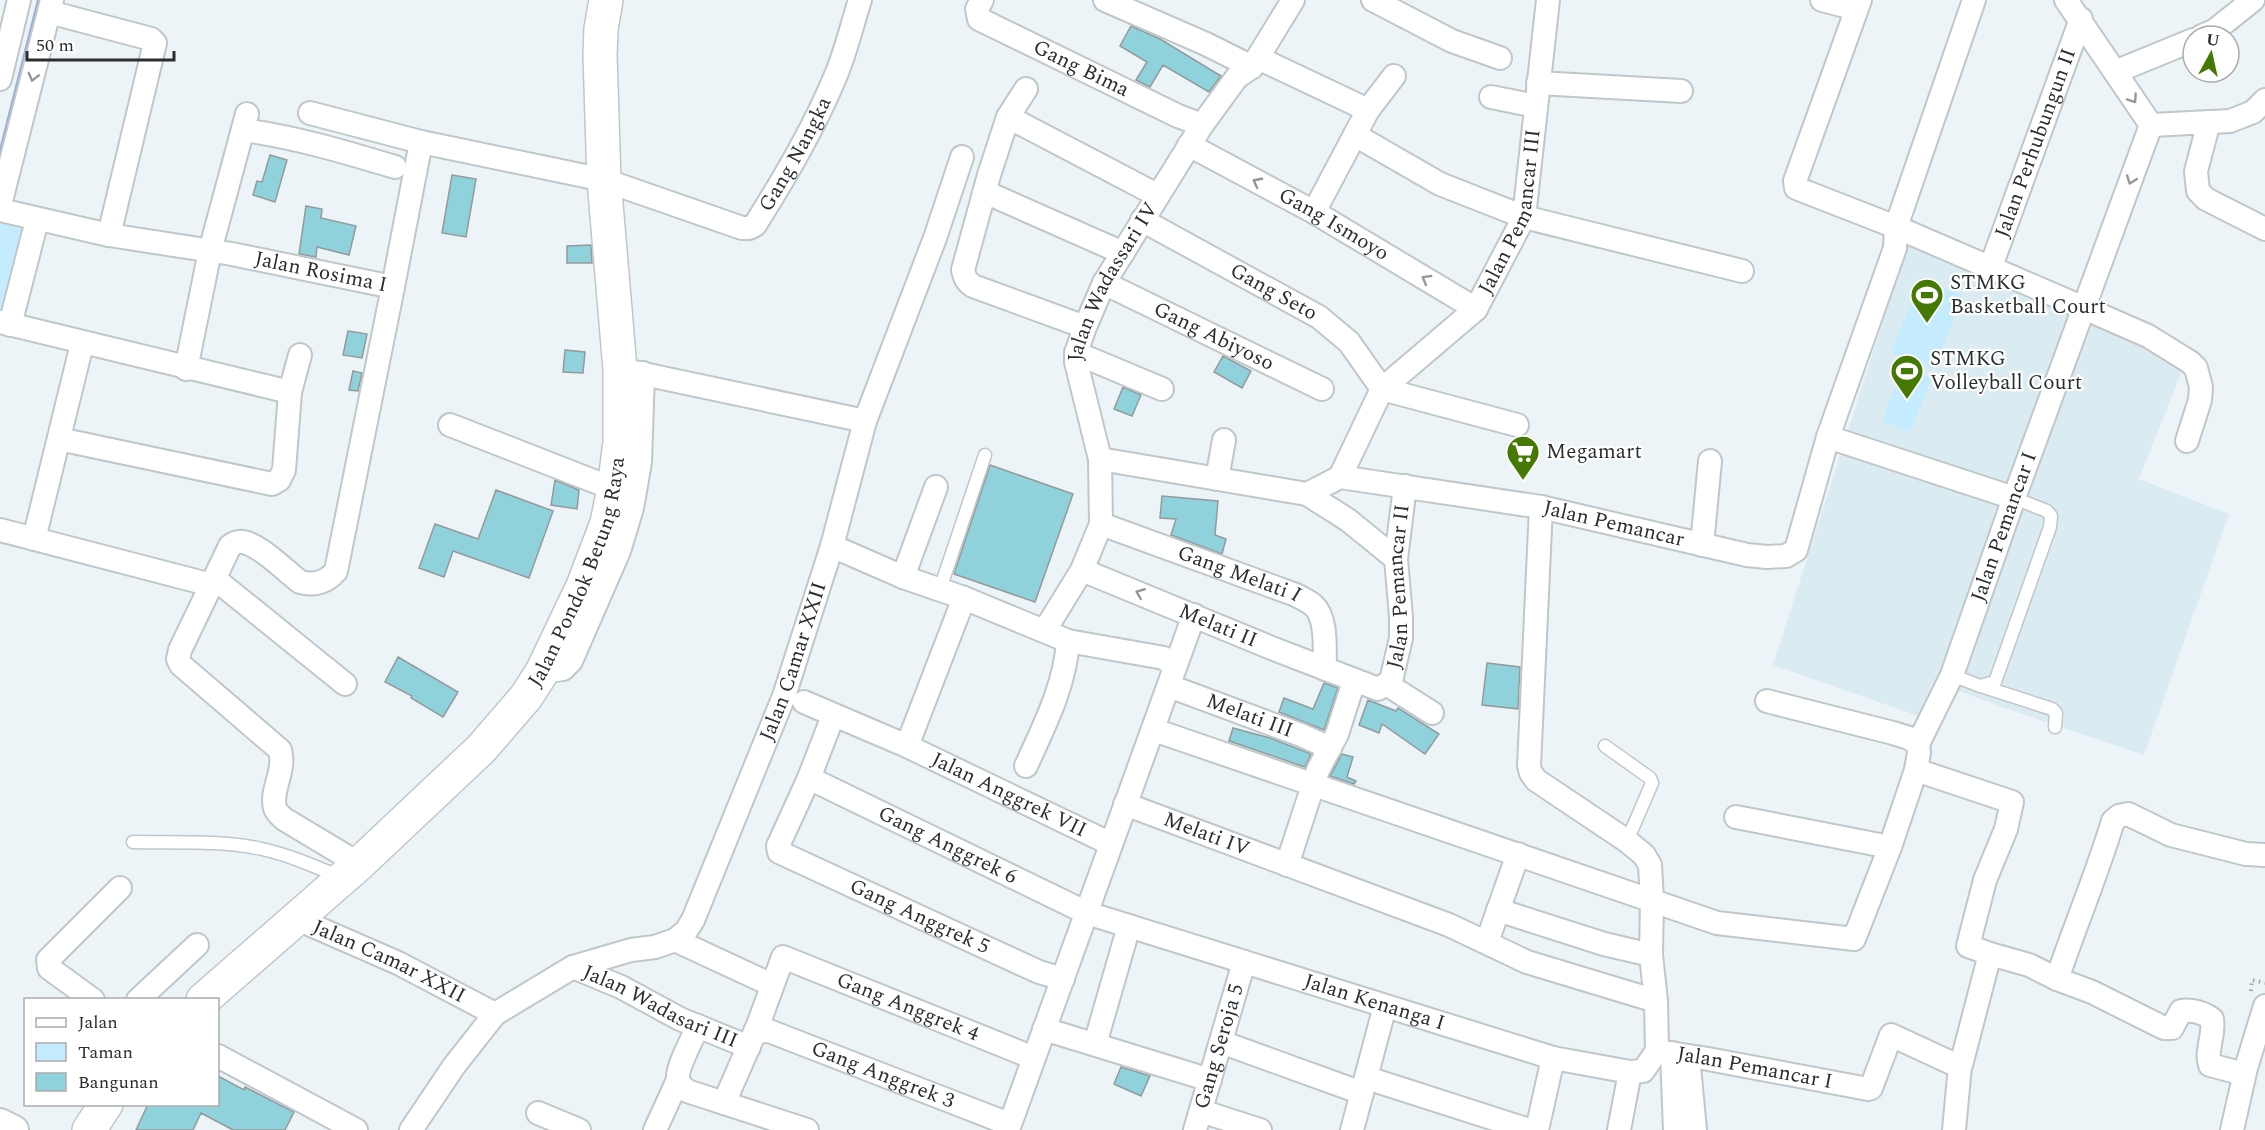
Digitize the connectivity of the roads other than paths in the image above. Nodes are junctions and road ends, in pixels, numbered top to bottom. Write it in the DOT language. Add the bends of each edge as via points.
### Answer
graph roads {
  1 [pos="606,0"];
  2 [pos="860,0"];
  3 [pos="982,0"];
  4 [pos="1105,0"];
  5 [pos="1293,0"];
  6 [pos="1373,0"];
  7 [pos="1549,0"];
  8 [pos="1822,0"];
  9 [pos="1974,0"];
  10 [pos="2066,0"];
  11 [pos="2253,0"];
  12 [pos="13,2"];
  13 [pos="51,6"];
  14 [pos="1858,6"];
  15 [pos="2081,19"];
  16 [pos="2223,24"];
  17 [pos="2181,45"];
  18 [pos="1500,58"];
  19 [pos="1255,62"];
  20 [pos="2115,72"];
  21 [pos="1394,76"];
  22 [pos="0,79"];
  23 [pos="1538,83"];
  24 [pos="1026,89"];
  25 [pos="1681,91"];
  26 [pos="1491,97"];
  27 [pos="2265,100"];
  28 [pos="1536,106"];
  29 [pos="1368,110"];
  30 [pos="310,113"];
  31 [pos="1008,117"];
  32 [pos="2209,122"];
  33 [pos="1202,125"];
  34 [pos="2151,125"];
  35 [pos="1355,135"];
  36 [pos="421,142"];
  37 [pos="1190,146"];
  38 [pos="962,157"];
  39 [pos="396,166"];
  40 [pos="604,180"];
  41 [pos="985,192"];
  42 [pos="1157,195"];
  43 [pos="0,205"];
  44 [pos="0,210"];
  45 [pos="1314,212"];
  46 [pos="1524,217"];
  47 [pos="37,220"];
  48 [pos="1142,220"];
  49 [pos="1896,227"];
  50 [pos="2265,229"];
  51 [pos="109,235"];
  52 [pos="210,251"];
  53 [pos="1123,253"];
  54 [pos="1990,269"];
  55 [pos="1742,271"];
  56 [pos="1104,283"];
  57 [pos="393,287"];
  58 [pos="2084,308"];
  59 [pos="1476,309"];
  60 [pos="5,324"];
  61 [pos="1085,327"];
  62 [pos="82,344"];
  63 [pos="1076,353"];
  64 [pos="300,356"];
  65 [pos="186,369"];
  66 [pos="632,371"];
  67 [pos="1162,389"];
  68 [pos="1322,389"];
  69 [pos="1382,389"];
  70 [pos="290,392"];
  71 [pos="865,422"];
  72 [pos="450,425"];
  73 [pos="1517,425"];
  74 [pos="1828,437"];
  75 [pos="59,439"];
  76 [pos="1224,440"];
  77 [pos="2187,441"];
  78 [pos="985,455"];
  79 [pos="1100,459"];
  80 [pos="1710,461"];
  81 [pos="1340,477"];
  82 [pos="1217,479"];
  83 [pos="1405,486"];
  84 [pos="936,488"];
  85 [pos="614,489"];
  86 [pos="1307,494"];
  87 [pos="2013,498"];
  88 [pos="1541,507"];
  89 [pos="1101,524"];
  90 [pos="0,530"];
  91 [pos="33,539"];
  92 [pos="1702,545"];
  93 [pos="832,546"];
  94 [pos="1396,559"];
  95 [pos="1082,570"];
  96 [pos="903,577"];
  97 [pos="207,580"];
  98 [pos="940,589"];
  99 [pos="964,598"];
  100 [pos="1194,615"];
  101 [pos="1045,630"];
  102 [pos="1072,642"];
  103 [pos="1325,669"];
  104 [pos="542,672"];
  105 [pos="1952,675"];
  106 [pos="1172,676"];
  107 [pos="1354,681"];
  108 [pos="345,684"];
  109 [pos="1388,685"];
  110 [pos="1980,686"];
  111 [pos="1767,701"];
  112 [pos="804,702"];
  113 [pos="1432,713"];
  114 [pos="833,716"];
  115 [pos="2055,727"];
  116 [pos="1154,730"];
  117 [pos="907,746"];
  118 [pos="1605,746"];
  119 [pos="1330,748"];
  120 [pos="1917,755"];
  121 [pos="1026,766"];
  122 [pos="809,778"];
  123 [pos="1313,784"];
  124 [pos="1125,804"];
  125 [pos="1736,817"];
  126 [pos="1627,841"];
  127 [pos="133,842"];
  128 [pos="1111,844"];
  129 [pos="1890,847"];
  130 [pos="1518,854"];
  131 [pos="2265,855"];
  132 [pos="1287,865"];
  133 [pos="351,878"];
  134 [pos="120,888"];
  135 [pos="1652,900"];
  136 [pos="1498,910"];
  137 [pos="1087,913"];
  138 [pos="310,925"];
  139 [pos="1129,926"];
  140 [pos="675,940"];
  141 [pos="1487,942"];
  142 [pos="197,945"];
  143 [pos="1990,954"];
  144 [pos="1651,955"];
  145 [pos="1244,962"];
  146 [pos="573,967"];
  147 [pos="259,968"];
  148 [pos="1063,979"];
  149 [pos="2057,979"];
  150 [pos="761,980"];
  151 [pos="92,998"];
  152 [pos="139,998"];
  153 [pos="204,998"];
  154 [pos="1656,1001"];
  155 [pos="1385,1006"];
  156 [pos="2265,1006"];
  157 [pos="495,1014"];
  158 [pos="698,1026"];
  159 [pos="1044,1029"];
  160 [pos="752,1039"];
  161 [pos="1221,1042"];
  162 [pos="1095,1044"];
  163 [pos="1673,1053"];
  164 [pos="219,1057"];
  165 [pos="1034,1058"];
  166 [pos="1553,1058"];
  167 [pos="1959,1066"];
  168 [pos="1630,1072"];
  169 [pos="2244,1074"];
  170 [pos="678,1080"];
  171 [pos="1210,1080"];
  172 [pos="1364,1086"];
  173 [pos="724,1103"];
  174 [pos="105,1106"];
  175 [pos="538,1113"];
  176 [pos="1198,1120"];
  177 [pos="0,1123"];
  178 [pos="1009,1127"];
  179 [pos="14,1130"];
  180 [pos="89,1130"];
  181 [pos="356,1130"];
  182 [pos="411,1130"];
  183 [pos="579,1130"];
  184 [pos="655,1130"];
  185 [pos="807,1130"];
  186 [pos="1260,1130"];
  187 [pos="1352,1130"];
  188 [pos="1529,1130"];
  189 [pos="1537,1130"];
  190 [pos="1619,1130"];
  191 [pos="1675,1130"];
  192 [pos="1695,1130"];
  193 [pos="1954,1130"];
  194 [pos="2232,1130"];
  1 -- 40 [label="main road, Jalan Pondok Betung Raya" via="600,55"];
  2 -- 40 [label="street, Gang Nangka" via="819,114 785,178 753,226 742,228"];
  3 -- 33 [label="street, Gang Bima" via="977,12 979,19"];
  4 -- 19 [label="street"];
  5 -- 19 [label="street, Jalan Wadassari IV"];
  6 -- 18 [label="street" via="1452,41"];
  7 -- 23 [label="street, Jalan Pemancar III"];
  8 -- 14 [label="street"];
  9 -- 49 [label="street, Jalan Pemancar"];
  10 -- 15 [label="street"];
  11 -- 16 [label="street"];
  12 -- 22 [label="street"];
  13 -- 43 [label="street, one-way"];
  13 -- 51 [label="street" via="155,43"];
  14 -- 49 [label="street" via="1795,183 1799,190"];
  15 -- 20 [label="street"];
  15 -- 54 [label="street, Jalan Perhubungun II"];
  17 -- 20 [label="street"];
  19 -- 29 [label="street"];
  19 -- 33 [label="street, Jalan Wadassari IV" via="1237,77"];
  20 -- 34 [label="street, one-way"];
  21 -- 29 [label="street"];
  23 -- 25 [label="street"];
  23 -- 28 [label="street, Jalan Pemancar III"];
  24 -- 31 [label="street"];
  26 -- 28 [label="street"];
  27 -- 32 [label="street" via="2253,112"];
  28 -- 46 [label="street, Jalan Pemancar III"];
  29 -- 35 [label="street"];
  30 -- 36 [label="street"];
  31 -- 41 [label="street"];
  31 -- 42 [label="street"];
  32 -- 34 [label="street"];
  32 -- 50 [label="street" via="2196,171 2198,191 2206,199"];
  33 -- 37 [label="street, Jalan Wadassari IV"];
  34 -- 58 [label="street, Jalan Pemancar I, one-way"];
  35 -- 45 [label="street"];
  35 -- 46 [label="street" via="1440,184"];
  36 -- 40 [label="street"];
  36 -- 57 [label="street, Jalan Rosima I"];
  37 -- 42 [label="street, Jalan Wadassari IV"];
  45 -- 37 [label="street, Gang Ismoyo, one-way"];
  38 -- 71 [label="street, Jalan Camar XXII"];
  39 -- 52 [label="street" via="272,134 245,122"];
  40 -- 66 [label="main road, Jalan Pondok Betung Raya"];
  41 -- 53 [label="street"];
  41 -- 61 [label="street" via="964,277 973,286"];
  42 -- 48 [label="street, Jalan Wadassari IV"];
  44 -- 47 [label="street, Jalan Rosima I"];
  59 -- 45 [label="street, Gang Ismoyo, one-way"];
  46 -- 55 [label="street"];
  46 -- 59 [label="street, Jalan Pemancar III"];
  47 -- 51 [label="street, Jalan Rosima I"];
  47 -- 60 [label="street"];
  48 -- 53 [label="street, Jalan Wadassari IV"];
  48 -- 69 [label="street, Gang Seto" via="1319,317 1349,342"];
  49 -- 54 [label="street"];
  49 -- 74 [label="street, Jalan Pemancar" via="1895,248"];
  51 -- 52 [label="street, Jalan Rosima I"];
  52 -- 57 [label="street, Jalan Rosima I"];
  52 -- 65 [label="street"];
  53 -- 56 [label="street, Jalan Wadassari IV"];
  54 -- 58 [label="street"];
  56 -- 61 [label="street, Jalan Wadassari IV"];
  56 -- 68 [label="street, Gang Abiyoso"];
  57 -- 97 [label="street" via="336,572 309,585 254,546 236,542"];
  58 -- 77 [label="street" via="2148,336 2196,368 2200,400"];
  58 -- 87 [label="street, Jalan Pemancar I"];
  59 -- 69 [label="street, Jalan Pemancar III"];
  60 -- 62 [label="street"];
  61 -- 63 [label="street, Jalan Wadassari IV"];
  62 -- 65 [label="street"];
  62 -- 75 [label="street"];
  63 -- 67 [label="street"];
  63 -- 79 [label="street, Jalan Wadassari IV"];
  64 -- 70 [label="street"];
  65 -- 70 [label="street"];
  66 -- 71 [label="street"];
  66 -- 85 [label="main road, Jalan Pondok Betung Raya"];
  66 -- 104 [label="street" via="638,482 619,551 571,661 563,669"];
  69 -- 73 [label="street"];
  69 -- 81 [label="street, Jalan Pemancar III"];
  70 -- 75 [label="street" via="284,470 279,480 272,483"];
  71 -- 93 [label="street, Jalan Camar XXII"];
  72 -- 85 [label="street"];
  74 -- 87 [label="street"];
  74 -- 92 [label="street, Jalan Pemancar" via="1796,550 1786,556 1767,557"];
  75 -- 91 [label="street"];
  76 -- 82 [label="street"];
  78 -- 98 [label="lane"];
  79 -- 82 [label="street"];
  79 -- 89 [label="street, Jalan Wadassari IV"];
  80 -- 92 [label="street"];
  81 -- 83 [label="street, Jalan Pemancar"];
  81 -- 86 [label="street"];
  82 -- 86 [label="street"];
  83 -- 88 [label="street, Jalan Pemancar"];
  83 -- 94 [label="street, Jalan Pemancar II"];
  84 -- 96 [label="street"];
  85 -- 104 [label="main road, Jalan Pondok Betung Raya" via="607,523 591,566"];
  86 -- 94 [label="street" via="1348,520"];
  87 -- 105 [label="street, Jalan Pemancar I"];
  87 -- 110 [label="lane" via="2047,511 2051,516 2050,527 1995,682"];
  88 -- 92 [label="street, Jalan Pemancar"];
  88 -- 126 [label="street, Jalan Pemancar I" via="1529,766 1536,780"];
  89 -- 95 [label="street, Jalan Wadassari IV"];
  89 -- 103 [label="street, Gang Melati I" via="1312,603 1323,628"];
  90 -- 91 [label="street"];
  91 -- 97 [label="street"];
  93 -- 96 [label="street"];
  93 -- 140 [label="street, Jalan Camar XXII" via="784,696 693,920"];
  94 -- 109 [label="street, Jalan Pemancar II" via="1401,638"];
  100 -- 95 [label="street, Melati II, one-way"];
  95 -- 101 [label="street, Jalan Wadassari IV"];
  96 -- 98 [label="street"];
  97 -- 108 [label="street"];
  97 -- 133 [label="street" via="178,659 280,750 275,809"];
  98 -- 99 [label="street"];
  99 -- 101 [label="street"];
  99 -- 117 [label="street, Jalan Anggrek VII"];
  100 -- 103 [label="street, Melati II"];
  100 -- 106 [label="street"];
  101 -- 102 [label="street"];
  102 -- 106 [label="street, Melati III" via="1164,658"];
  102 -- 121 [label="street" via="1062,681"];
  103 -- 107 [label="street, Melati II"];
  104 -- 133 [label="main road, Jalan Pondok Betung Raya" via="481,749"];
  105 -- 110 [label="lane"];
  105 -- 120 [label="street, Jalan Pemancar I"];
  106 -- 116 [label="street"];
  106 -- 119 [label="street, Melati III"];
  107 -- 109 [label="street, Jalan Pemancar II" via="1378,689"];
  107 -- 119 [label="street"];
  109 -- 113 [label="street"];
  110 -- 115 [label="lane" via="2052,710 2056,713"];
  111 -- 120 [label="street" via="1909,738"];
  112 -- 114 [label="street, Jalan Anggrek VII"];
  114 -- 117 [label="street, Jalan Anggrek VII"];
  114 -- 122 [label="street"];
  116 -- 123 [label="street"];
  116 -- 124 [label="street"];
  117 -- 128 [label="street, Jalan Anggrek VII"];
  118 -- 126 [label="lane" via="1652,783"];
  119 -- 123 [label="street"];
  120 -- 129 [label="street, Jalan Pemancar I"];
  120 -- 143 [label="street" via="2012,802 2006,829 1985,880 1968,946"];
  122 -- 137 [label="street, Gang Anggrek 6"];
  122 -- 148 [label="street, Gang Anggrek 5" via="778,846 782,854 1039,972"];
  123 -- 130 [label="street"];
  123 -- 132 [label="street"];
  124 -- 128 [label="street"];
  124 -- 132 [label="street, Melati IV"];
  125 -- 129 [label="street"];
  126 -- 135 [label="street, Jalan Pemancar I" via="1650,865"];
  127 -- 133 [label="lane" via="260,849"];
  128 -- 137 [label="street"];
  129 -- 135 [label="street, Jalan Pemancar I" via="1854,939 1717,923"];
  130 -- 135 [label="street"];
  130 -- 136 [label="street"];
  131 -- 149 [label="street" via="2171,835 2128,814 2119,816 2113,821"];
  132 -- 141 [label="street, Melati IV"];
  133 -- 138 [label="street"];
  133 -- 153 [label="main road, Jalan Pondok Betung Raya"];
  134 -- 151 [label="street" via="48,960 49,968"];
  135 -- 144 [label="street, Jalan Pemancar I"];
  136 -- 141 [label="street"];
  136 -- 144 [label="street"];
  137 -- 139 [label="street, Jalan Kenanga I"];
  137 -- 148 [label="street"];
  138 -- 147 [label="street, Jalan Camar XXII"];
  138 -- 157 [label="street, Jalan Camar XXII" via="398,963"];
  139 -- 145 [label="street, Jalan Kenanga I"];
  139 -- 162 [label="street"];
  140 -- 146 [label="street, Jalan Camar XXII"];
  140 -- 150 [label="street"];
  141 -- 154 [label="street, Melati IV" via="1527,962"];
  142 -- 152 [label="street"];
  143 -- 149 [label="street" via="2029,964"];
  143 -- 167 [label="street"];
  144 -- 154 [label="street, Jalan Pemancar I"];
  145 -- 155 [label="street, Jalan Kenanga I"];
  145 -- 161 [label="street, Gang Seroja 5"];
  146 -- 157 [label="street, Jalan Camar XXII"];
  146 -- 158 [label="street, Jalan Wadasari III"];
  148 -- 159 [label="street"];
  149 -- 169 [label="street" via="2092,992 2164,1029 2172,1028 2181,1011 2206,1015 2214,1026 2210,1065"];
  154 -- 163 [label="street, Jalan Pemancar I"];
  155 -- 166 [label="street, Jalan Kenanga I"];
  155 -- 172 [label="street"];
  156 -- 169 [label="street"];
  157 -- 182 [label="street, Jalan Camar XXII" via="454,1065"];
  158 -- 160 [label="street, Jalan Wadasari III"];
  158 -- 170 [label="street"];
  159 -- 162 [label="street"];
  159 -- 165 [label="street"];
  160 -- 165 [label="street, Gang Anggrek 4" via="783,957"];
  160 -- 173 [label="street"];
  160 -- 178 [label="street, Gang Anggrek 3" via="769,1031"];
  161 -- 171 [label="street, Gang Seroja 5"];
  161 -- 172 [label="street"];
  162 -- 171 [label="street"];
  163 -- 167 [label="street, Jalan Pemancar I" via="1868,1089 1888,1036 1893,1035"];
  163 -- 168 [label="street" via="1643,1071"];
  163 -- 191 [label="street"];
  163 -- 192 [label="street"];
  164 -- 181 [label="street"];
  165 -- 178 [label="street"];
  166 -- 168 [label="street, Jalan Kenanga I"];
  166 -- 189 [label="street"];
  167 -- 193 [label="street"];
  168 -- 190 [label="street"];
  169 -- 194 [label="street"];
  170 -- 173 [label="street" via="687,1091"];
  170 -- 184 [label="street"];
  171 -- 176 [label="street, Gang Seroja 5"];
  172 -- 187 [label="street"];
  172 -- 188 [label="street"];
  173 -- 185 [label="street"];
  174 -- 180 [label="main road"];
  175 -- 183 [label="street"];
  176 -- 186 [label="street"];
  177 -- 179 [label="street"];
}
